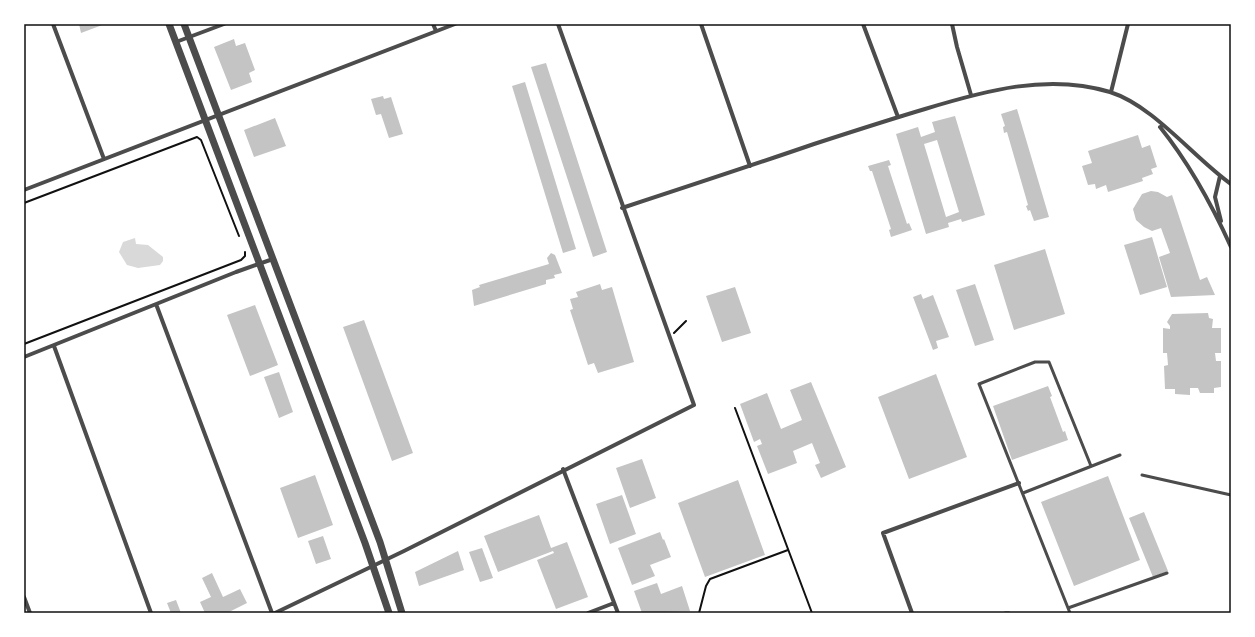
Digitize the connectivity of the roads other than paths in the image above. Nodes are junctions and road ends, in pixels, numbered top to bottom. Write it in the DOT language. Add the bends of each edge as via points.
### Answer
graph roads {
  1 [pos="53,24"];
  2 [pos="169,24"];
  3 [pos="184,24"];
  4 [pos="224,24"];
  5 [pos="433,24"];
  6 [pos="455,24"];
  7 [pos="558,24"];
  8 [pos="701,24"];
  9 [pos="863,24"];
  10 [pos="952,24"];
  11 [pos="1128,24"];
  12 [pos="436,32"];
  13 [pos="189,37"];
  14 [pos="176,42"];
  15 [pos="1110,92"];
  16 [pos="971,95"];
  17 [pos="219,115"];
  18 [pos="898,117"];
  19 [pos="1153,117"];
  20 [pos="206,120"];
  21 [pos="104,159"];
  22 [pos="750,166"];
  23 [pos="1220,176"];
  24 [pos="1231,184"];
  25 [pos="24,190"];
  26 [pos="622,208"];
  27 [pos="1223,229"];
  28 [pos="1231,247"];
  29 [pos="273,259"];
  30 [pos="260,263"];
  31 [pos="156,304"];
  32 [pos="54,346"];
  33 [pos="24,357"];
  34 [pos="1120,455"];
  35 [pos="1091,466"];
  36 [pos="563,469"];
  37 [pos="1142,475"];
  38 [pos="1019,483"];
  39 [pos="1023,493"];
  40 [pos="1231,495"];
  41 [pos="385,560"];
  42 [pos="372,566"];
  43 [pos="1167,573"];
  44 [pos="24,597"];
  45 [pos="614,603"];
  46 [pos="1068,608"];
  47 [pos="30,613"];
  48 [pos="151,613"];
  49 [pos="272,613"];
  50 [pos="275,613"];
  51 [pos="389,613"];
  52 [pos="402,613"];
  53 [pos="588,613"];
  54 [pos="618,613"];
  55 [pos="912,613"];
  56 [pos="1006,613"];
  57 [pos="1009,613"];
  58 [pos="1070,613"];
  1 -- 21 [label="street"];
  2 -- 14 [label="street"];
  3 -- 13 [label="street"];
  4 -- 13 [label="street"];
  5 -- 12 [label="street"];
  6 -- 12 [label="street"];
  7 -- 26 [label="street"];
  8 -- 22 [label="street"];
  9 -- 18 [label="street"];
  10 -- 16 [label="street"];
  11 -- 15 [label="street"];
  12 -- 17 [label="street"];
  13 -- 14 [label="street"];
  13 -- 17 [label="street"];
  14 -- 20 [label="street"];
  15 -- 16 [label="street" via="1066,83 1031,84"];
  15 -- 19 [label="street"];
  16 -- 18 [label="street"];
  17 -- 20 [label="street"];
  17 -- 29 [label="street"];
  18 -- 22 [label="street"];
  19 -- 23 [label="street"];
  19 -- 27 [label="street" via="1177,147"];
  20 -- 21 [label="street"];
  20 -- 30 [label="street"];
  21 -- 25 [label="street"];
  22 -- 26 [label="street"];
  23 -- 24 [label="street"];
  23 -- 27 [label="street" via="1215,197"];
  26 -- 36 [label="street" via="694,404"];
  27 -- 28 [label="street"];
  29 -- 30 [label="street"];
  29 -- 41 [label="street"];
  30 -- 31 [label="street"];
  30 -- 42 [label="street"];
  31 -- 32 [label="street"];
  31 -- 49 [label="street"];
  32 -- 33 [label="street"];
  32 -- 48 [label="street"];
  34 -- 35 [label="lane"];
  35 -- 38 [label="lane" via="1049,362 1035,362 979,384"];
  35 -- 39 [label="lane"];
  36 -- 41 [label="street"];
  36 -- 45 [label="street"];
  37 -- 40 [label="lane"];
  38 -- 39 [label="lane"];
  38 -- 55 [label="street" via="883,532"];
  39 -- 46 [label="lane"];
  41 -- 42 [label="street"];
  41 -- 52 [label="street"];
  42 -- 50 [label="street"];
  42 -- 51 [label="street"];
  43 -- 46 [label="lane"];
  44 -- 47 [label="street"];
  45 -- 53 [label="street"];
  45 -- 54 [label="street"];
  46 -- 58 [label="lane"];
  56 -- 57 [label="lane"];
}
